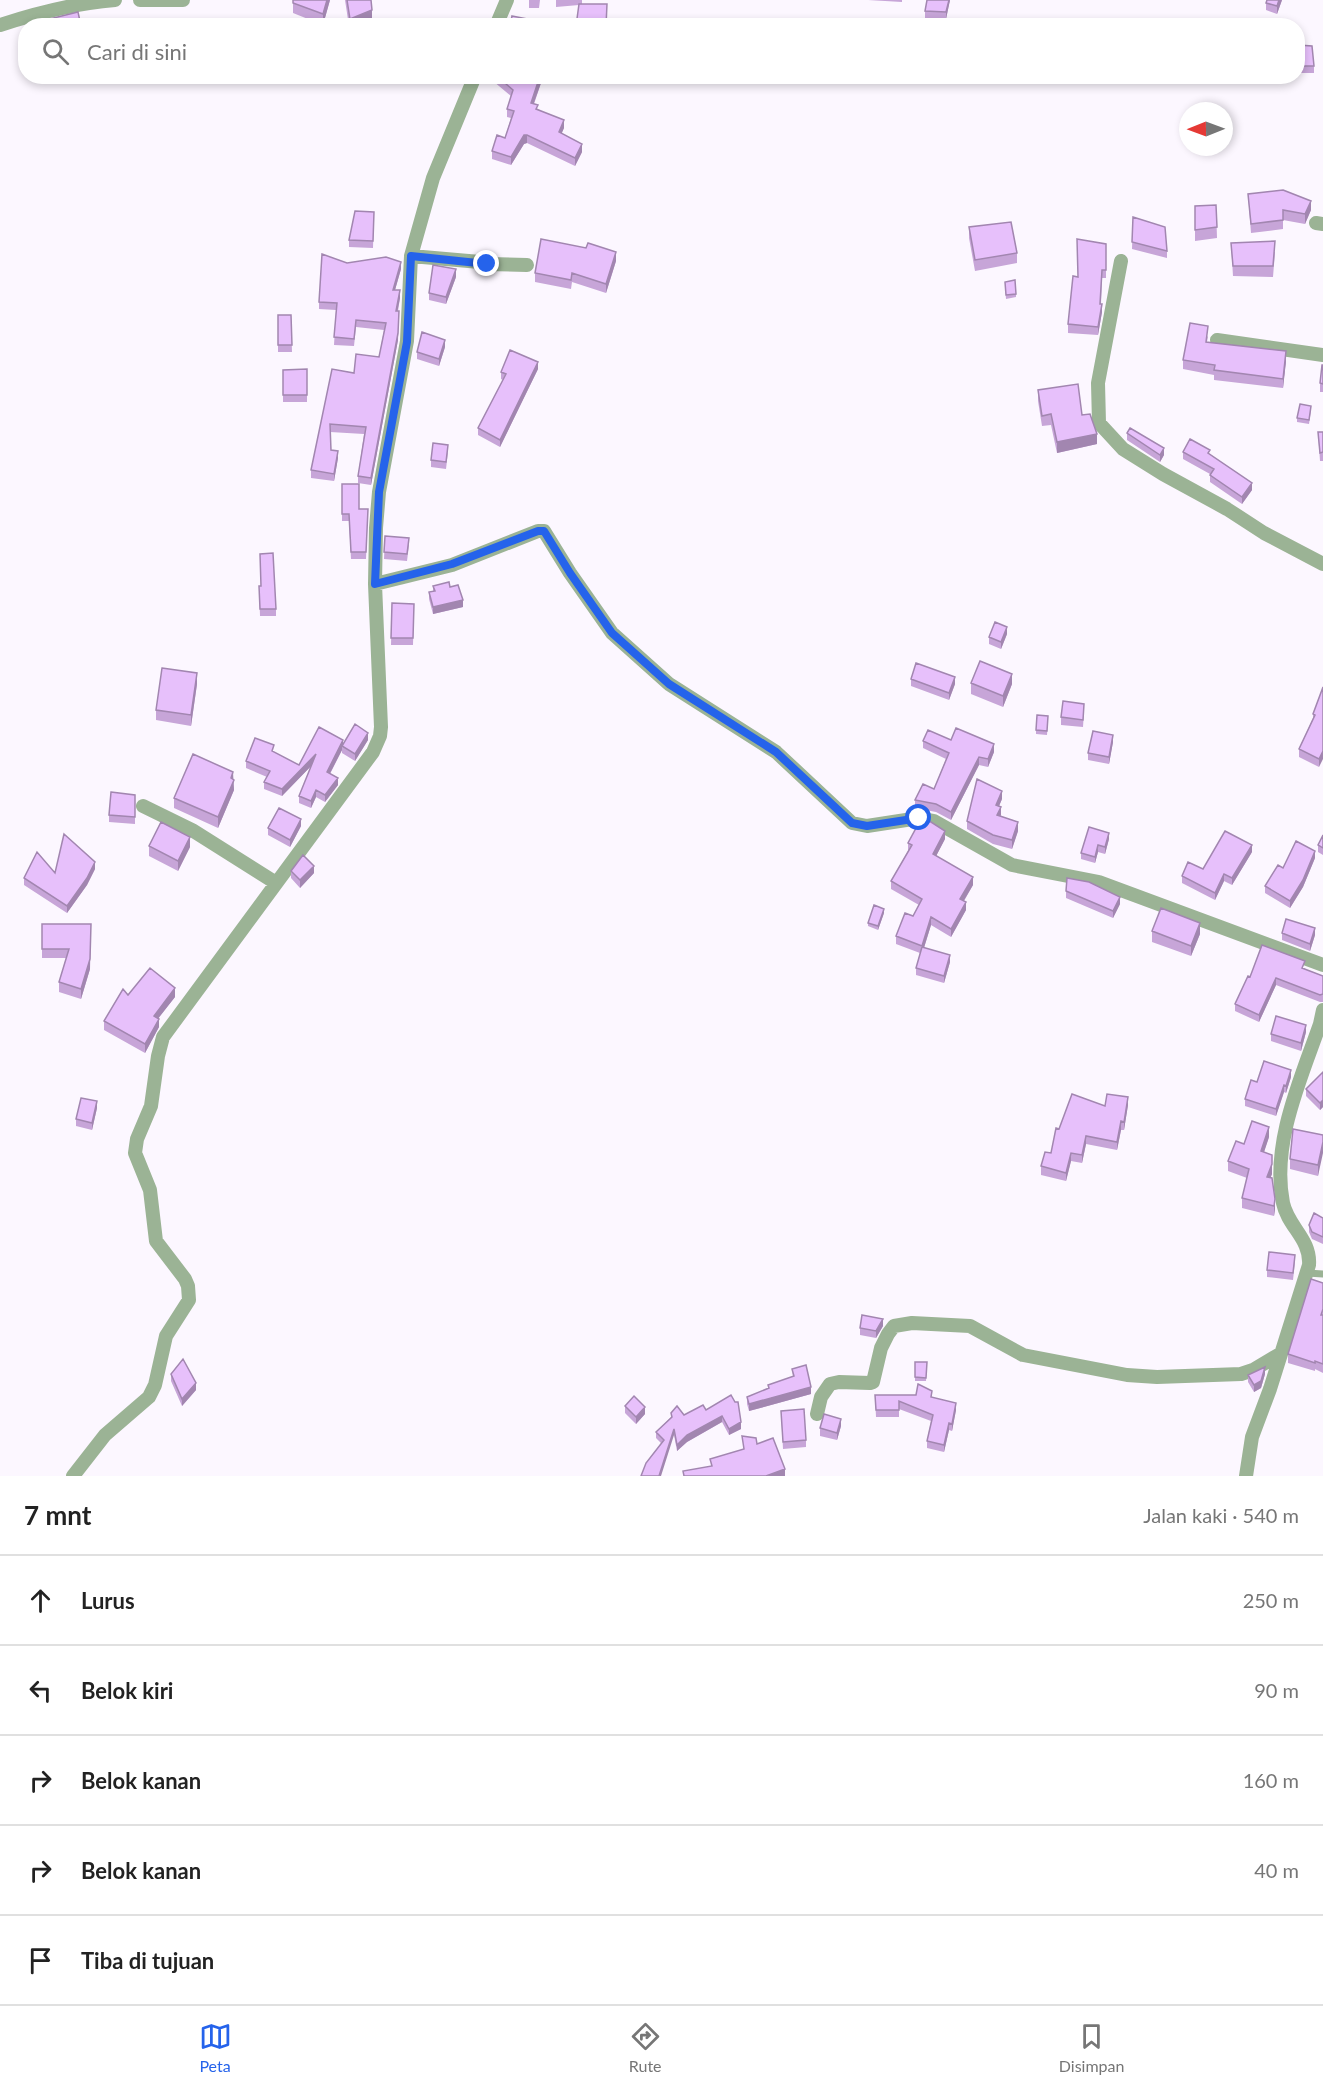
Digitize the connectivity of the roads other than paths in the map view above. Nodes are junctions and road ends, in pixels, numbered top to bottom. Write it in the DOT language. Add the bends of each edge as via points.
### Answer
graph roads {
  1 [pos="115,0"];
  2 [pos="140,0"];
  3 [pos="183,0"];
  4 [pos="507,0"];
  5 [pos="23,18"];
  6 [pos="499,18"];
  7 [pos="18,20"];
  8 [pos="0,25"];
  9 [pos="472,84"];
  10 [pos="411,256"];
  11 [pos="1121,261"];
  12 [pos="527,265"];
  13 [pos="1217,340"];
  14 [pos="1323,355"];
  15 [pos="1323,564"];
  16 [pos="375,584"];
  17 [pos="143,807"];
  18 [pos="276,883"];
  19 [pos="1323,966"];
  20 [pos="1323,1010"];
  21 [pos="1307,1273"];
  22 [pos="1323,1274"];
  23 [pos="1280,1354"];
  24 [pos="817,1414"];
  25 [pos="73,1476"];
  26 [pos="1246,1476"];
  1 -- 5 [label="street"];
  2 -- 3 [label="street"];
  4 -- 6 [label="street"];
  7 -- 8 [label="street"];
  9 -- 10 [label="street" via="433,178"];
  10 -- 12 [label="street"];
  10 -- 16 [label="street" via="407,342 379,492"];
  11 -- 15 [label="street" via="1098,383 1099,423 1133,455"];
  13 -- 14 [label="street"];
  16 -- 18 [label="street" via="380,736 373,752"];
  16 -- 19 [label="street" via="441,568 544,531 612,633 669,684 776,752 852,823 867,826 919,818 934,821 1012,865 1099,882"];
  17 -- 18 [label="street" via="192,830"];
  18 -- 25 [label="street" via="160,1046 151,1106 135,1153 150,1190 156,1241 185,1279 189,1300 166,1336 155,1386 149,1396 105,1435"];
  20 -- 21 [label="street" via="1283,1136 1280,1181 1287,1215 1310,1254"];
  21 -- 22 [label="lane"];
  21 -- 23 [label="street"];
  23 -- 24 [label="street" via="1240,1374 1143,1377 1023,1355 970,1326 912,1323 894,1326 888,1334 873,1382 830,1384"];
  23 -- 26 [label="street" via="1252,1437"];
}
